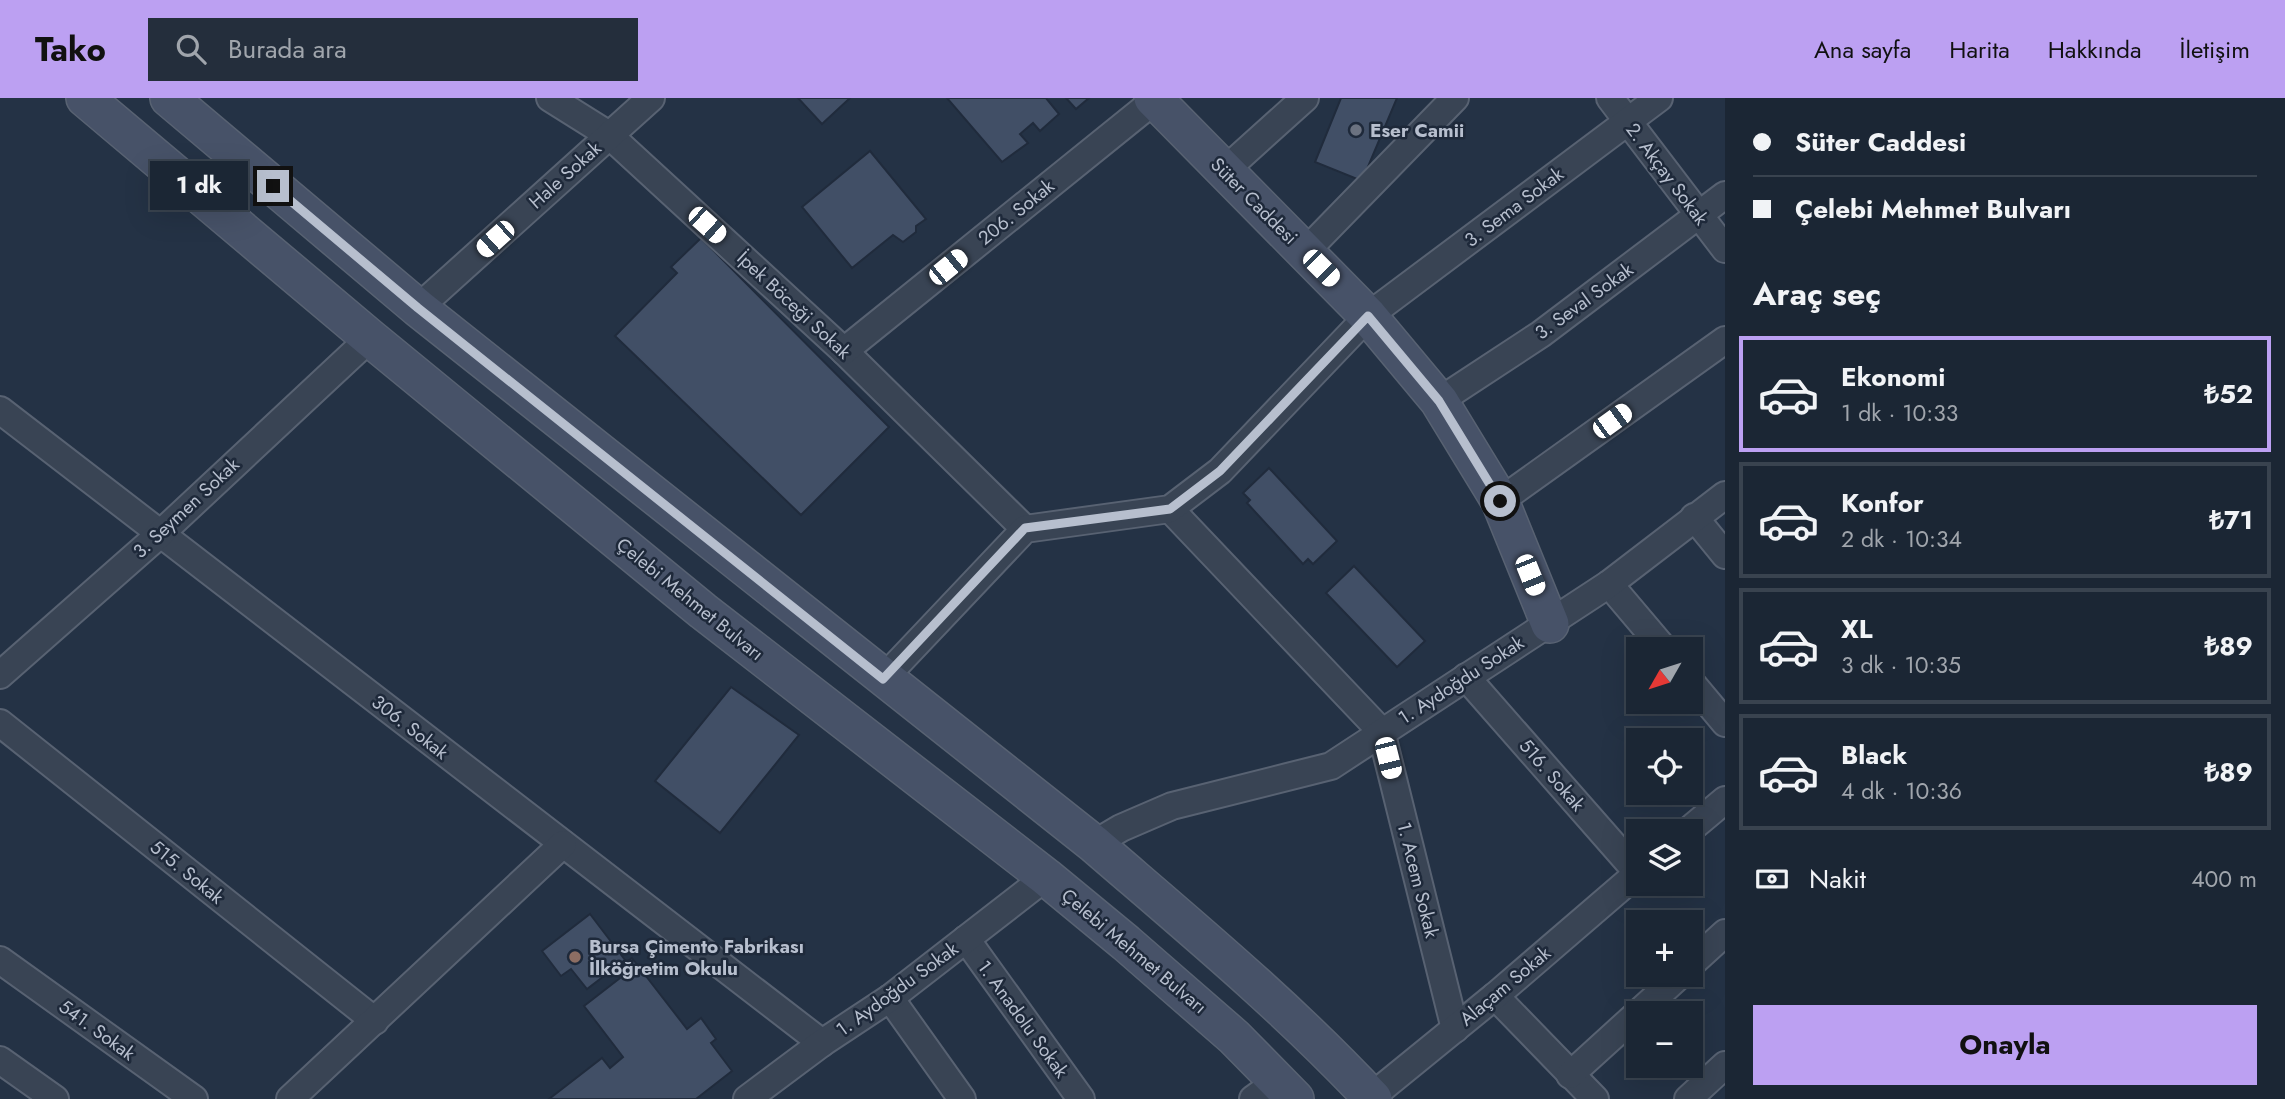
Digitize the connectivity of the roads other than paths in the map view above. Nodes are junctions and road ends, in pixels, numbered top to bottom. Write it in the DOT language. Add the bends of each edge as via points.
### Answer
graph roads {
  1 [pos="85,98"];
  2 [pos="169,98"];
  3 [pos="550,98"];
  4 [pos="650,98"];
  5 [pos="1305,98"];
  6 [pos="1455,98"];
  7 [pos="1610,98"];
  8 [pos="1659,98"];
  9 [pos="1154,99"];
  10 [pos="1628,122"];
  11 [pos="609,135"];
  12 [pos="1223,172"];
  13 [pos="1725,195"];
  14 [pos="1699,216"];
  15 [pos="1725,248"];
  16 [pos="1305,252"];
  17 [pos="418,308"];
  18 [pos="1368,316"];
  19 [pos="370,338"];
  20 [pos="1725,340"];
  21 [pos="844,351"];
  22 [pos="1439,401"];
  23 [pos="0,410"];
  24 [pos="1725,495"];
  25 [pos="1500,501"];
  26 [pos="1170,509"];
  27 [pos="1694,517"];
  28 [pos="1025,528"];
  29 [pos="159,534"];
  30 [pos="1725,555"];
  31 [pos="1609,584"];
  32 [pos="1549,624"];
  33 [pos="1654,637"];
  34 [pos="0,675"];
  35 [pos="1466,677"];
  36 [pos="883,679"];
  37 [pos="1703,697"];
  38 [pos="0,723"];
  39 [pos="1725,723"];
  40 [pos="1381,732"];
  41 [pos="1725,800"];
  42 [pos="1702,819"];
  43 [pos="1094,844"];
  44 [pos="563,845"];
  45 [pos="1626,859"];
  46 [pos="1046,877"];
  47 [pos="1626,883"];
  48 [pos="1725,933"];
  49 [pos="966,939"];
  50 [pos="1703,953"];
  51 [pos="0,960"];
  52 [pos="1667,987"];
  53 [pos="1495,996"];
  54 [pos="890,998"];
  55 [pos="375,1021"];
  56 [pos="1455,1029"];
  57 [pos="822,1043"];
  58 [pos="0,1060"];
  59 [pos="1725,1065"];
  60 [pos="1570,1075"];
  61 [pos="1275,1093"];
  62 [pos="1372,1098"];
  63 [pos="55,1099"];
  64 [pos="194,1099"];
  65 [pos="290,1099"];
  66 [pos="747,1099"];
  67 [pos="961,1099"];
  68 [pos="1081,1099"];
  69 [pos="1595,1099"];
  70 [pos="1688,1099"];
  1 -- 19 [label="main road, Çelebi Mehmet Bulvarı"];
  2 -- 17 [label="main road"];
  3 -- 11 [label="street, İpek Böceği Sokak"];
  4 -- 11 [label="street, Hale Sokak"];
  5 -- 12 [label="street"];
  6 -- 16 [label="street"];
  7 -- 10 [label="street, 2. Akçay Sokak"];
  8 -- 10 [label="street, 3. Sema Sokak"];
  9 -- 12 [label="main road, Süter Caddesi"];
  9 -- 21 [label="street, 206. Sokak"];
  10 -- 14 [label="street, 2. Akçay Sokak"];
  10 -- 18 [label="street, 3. Sema Sokak"];
  11 -- 17 [label="street, Hale Sokak"];
  11 -- 21 [label="street, İpek Böceği Sokak"];
  12 -- 16 [label="main road, Süter Caddesi"];
  13 -- 14 [label="street, 3. Seval Sokak"];
  14 -- 15 [label="street, 2. Akçay Sokak"];
  14 -- 22 [label="street, 3. Seval Sokak" via="1541,334"];
  16 -- 18 [label="main road, Süter Caddesi"];
  17 -- 36 [label="main road"];
  18 -- 22 [label="main road, Süter Caddesi"];
  18 -- 26 [label="street, 3. Sema Sokak" via="1220,471"];
  19 -- 29 [label="street, 3. Seymen Sokak"];
  19 -- 46 [label="main road, Çelebi Mehmet Bulvarı" via="703,611"];
  20 -- 25 [label="street"];
  21 -- 28 [label="street, İpek Böceği Sokak"];
  22 -- 25 [label="main road, Süter Caddesi"];
  23 -- 29 [label="street, 306. Sokak"];
  24 -- 27 [label="street, 1. Aydoğdu Sokak"];
  25 -- 32 [label="main road, Süter Caddesi"];
  26 -- 28 [label="street"];
  26 -- 40 [label="street"];
  27 -- 30 [label="street"];
  27 -- 31 [label="street, 1. Aydoğdu Sokak"];
  28 -- 36 [label="street"];
  29 -- 34 [label="street, 3. Seymen Sokak"];
  29 -- 44 [label="street, 306. Sokak"];
  31 -- 32 [label="street, 1. Aydoğdu Sokak"];
  31 -- 33 [label="street"];
  32 -- 35 [label="street, 1. Aydoğdu Sokak"];
  35 -- 40 [label="street, 1. Aydoğdu Sokak"];
  35 -- 45 [label="street, 516. Sokak"];
  36 -- 43 [label="main road"];
  37 -- 39 [label="street"];
  38 -- 55 [label="street, 515. Sokak"];
  40 -- 43 [label="street, 1. Aydoğdu Sokak" via="1331,766 1172,806"];
  40 -- 56 [label="street, 1. Acem Sokak"];
  41 -- 42 [label="street"];
  43 -- 62 [label="main road" via="1279,1007"];
  44 -- 55 [label="street"];
  44 -- 57 [label="street, 306. Sokak"];
  46 -- 49 [label="street, 1. Aydoğdu Sokak"];
  46 -- 61 [label="main road, Çelebi Mehmet Bulvarı" via="1234,1037"];
  47 -- 53 [label="street, Alaçam Sokak"];
  48 -- 50 [label="street"];
  49 -- 54 [label="street, 1. Aydoğdu Sokak"];
  49 -- 68 [label="street, 1. Anadolu Sokak"];
  51 -- 64 [label="street, 541. Sokak"];
  52 -- 60 [label="street"];
  53 -- 56 [label="street, Alaçam Sokak"];
  53 -- 60 [label="street"];
  54 -- 57 [label="street, 1. Aydoğdu Sokak"];
  54 -- 67 [label="street"];
  55 -- 65 [label="street"];
  56 -- 62 [label="street, Alaçam Sokak"];
  57 -- 66 [label="street, 1. Aydoğdu Sokak"];
  58 -- 63 [label="street"];
  59 -- 70 [label="street"];
  60 -- 69 [label="street"];
}
